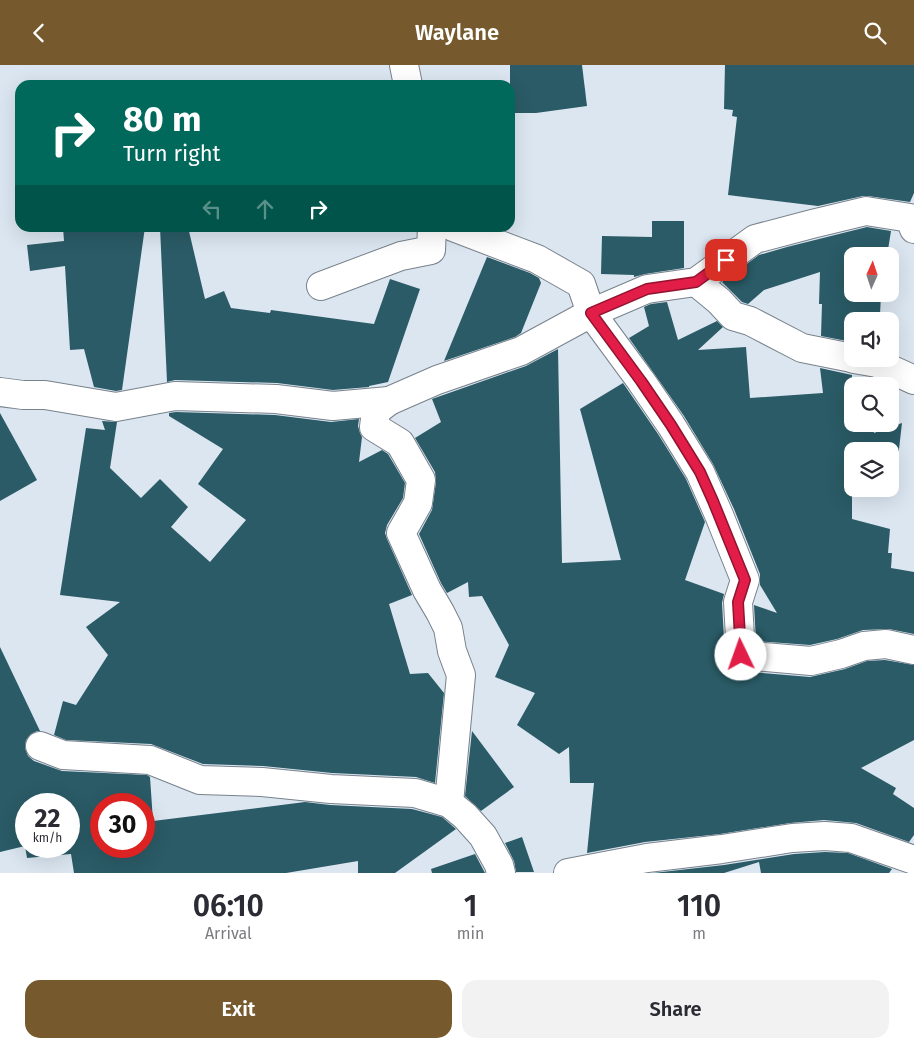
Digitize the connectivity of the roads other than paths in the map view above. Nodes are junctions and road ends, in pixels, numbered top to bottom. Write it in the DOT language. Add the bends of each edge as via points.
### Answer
graph roads {
  1 [pos="404,65"];
  2 [pos="407,80"];
  3 [pos="914,229"];
  4 [pos="432,232"];
  5 [pos="466,232"];
  6 [pos="696,282"];
  7 [pos="321,287"];
  8 [pos="591,313"];
  9 [pos="844,357"];
  10 [pos="886,367"];
  11 [pos="914,380"];
  12 [pos="0,392"];
  13 [pos="389,401"];
  14 [pos="914,650"];
  15 [pos="40,746"];
  16 [pos="449,803"];
  17 [pos="914,860"];
  18 [pos="501,873"];
  19 [pos="568,873"];
  1 -- 2 [label="street"];
  3 -- 6 [label="street" via="910,218 866,211 812,223 755,239"];
  4 -- 7 [label="street" via="431,250 401,256"];
  5 -- 8 [label="street" via="536,259 581,285"];
  6 -- 8 [label="street" via="647,289"];
  6 -- 9 [label="street" via="733,316 750,321 802,349"];
  8 -- 13 [label="street" via="521,351 437,380"];
  8 -- 14 [label="street" via="671,425 700,472 719,515 745,580 738,602 741,655 810,661 864,646 886,644"];
  10 -- 11 [label="street"];
  12 -- 13 [label="street" via="45,395 116,407 175,396 276,399 333,406"];
  13 -- 16 [label="street" via="376,411 374,427 400,443 421,480 418,503 401,533 448,628 461,675"];
  15 -- 16 [label="street" via="63,755 150,760 200,780 415,793"];
  16 -- 18 [label="street" via="483,836"];
  17 -- 19 [label="street" via="851,838 792,838 646,858"];
}
